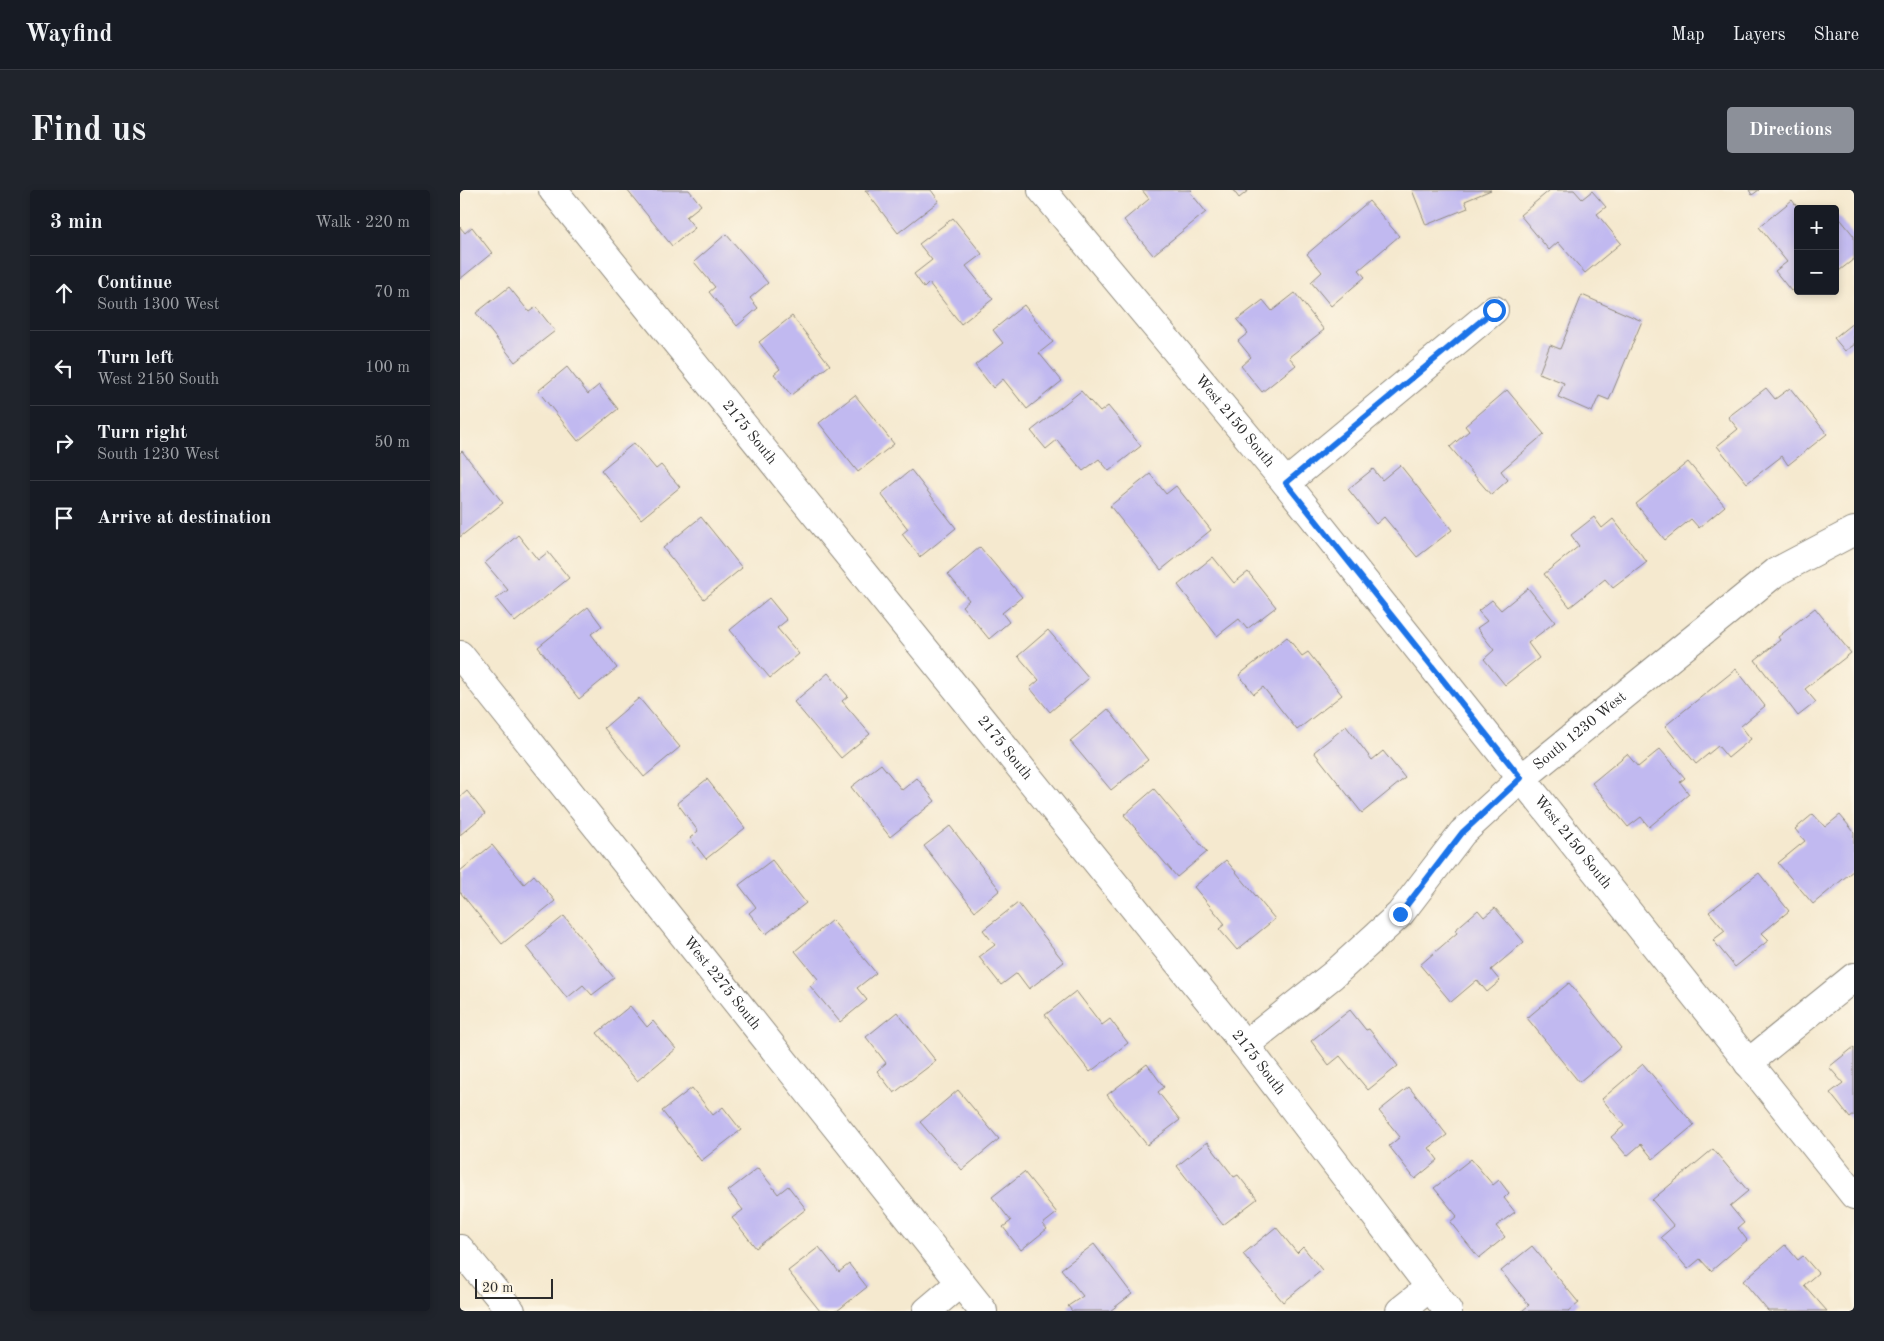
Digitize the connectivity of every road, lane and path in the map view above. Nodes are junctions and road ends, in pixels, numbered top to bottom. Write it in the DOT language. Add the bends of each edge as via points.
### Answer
graph roads {
  1 [pos="554,190"];
  2 [pos="1042,190"];
  3 [pos="1494,310"];
  4 [pos="1286,483"];
  5 [pos="1854,531"];
  6 [pos="460,655"];
  7 [pos="1521,778"];
  8 [pos="1854,977"];
  9 [pos="1245,1045"];
  10 [pos="1748,1063"];
  11 [pos="1854,1195"];
  12 [pos="460,1249"];
  13 [pos="960,1283"];
  14 [pos="1429,1288"];
  15 [pos="511,1311"];
  16 [pos="927,1311"];
  17 [pos="983,1311"];
  18 [pos="1400,1311"];
  19 [pos="1448,1311"];
  1 -- 9 [label="street, 2175 South"];
  2 -- 4 [label="street, West 2150 South"];
  3 -- 4 [label="street"];
  4 -- 7 [label="street, West 2150 South"];
  5 -- 7 [label="street, South 1230 West" via="1776,572"];
  6 -- 13 [label="street, West 2275 South"];
  7 -- 9 [label="street, South 1230 West" via="1462,833 1400,914 1334,975"];
  7 -- 10 [label="street, West 2150 South"];
  8 -- 10 [label="street"];
  9 -- 14 [label="street, 2175 South"];
  10 -- 11 [label="street, West 2150 South"];
  12 -- 15 [label="street"];
  13 -- 16 [label="street"];
  13 -- 17 [label="street, West 2275 South"];
  14 -- 18 [label="street"];
  14 -- 19 [label="street, 2175 South"];
}
